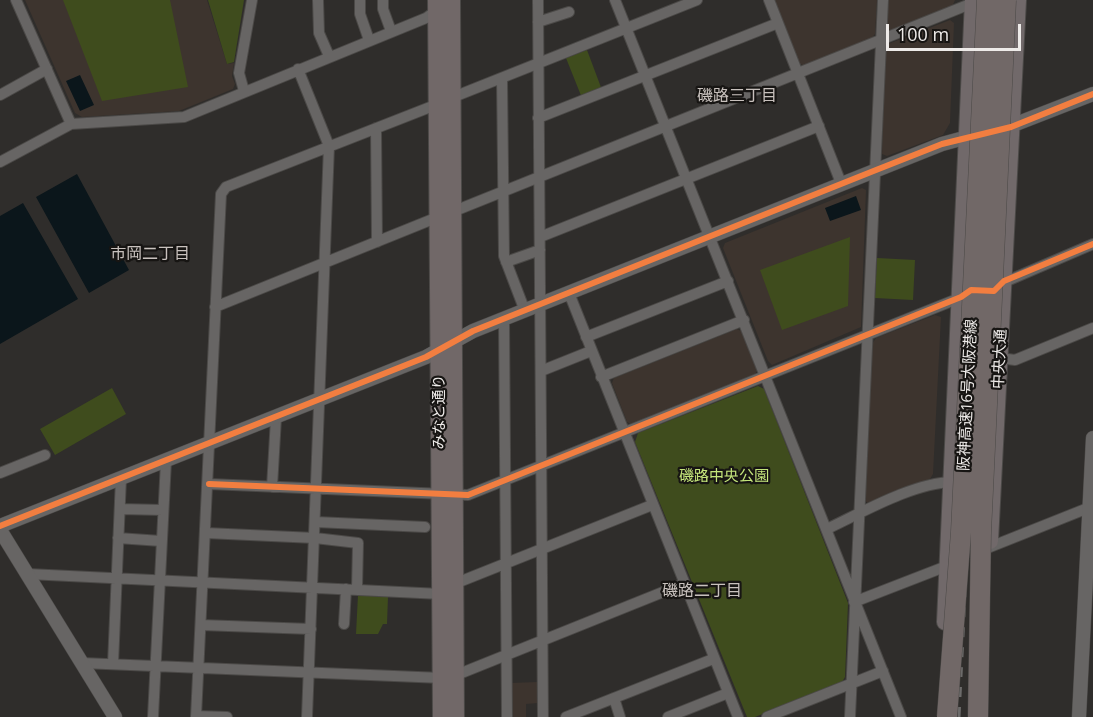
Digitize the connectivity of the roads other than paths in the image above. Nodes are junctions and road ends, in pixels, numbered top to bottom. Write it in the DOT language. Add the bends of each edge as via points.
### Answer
graph roads {
  1 [pos="16,0"];
  2 [pos="252,0"];
  3 [pos="318,0"];
  4 [pos="360,0"];
  5 [pos="383,0"];
  6 [pos="538,0"];
  7 [pos="615,0"];
  8 [pos="697,0"];
  9 [pos="769,0"];
  10 [pos="883,0"];
  11 [pos="1006,0"];
  12 [pos="1018,0"];
  13 [pos="978,1"];
  14 [pos="446,2"];
  15 [pos="569,12"];
  16 [pos="538,22"];
  17 [pos="778,23"];
  18 [pos="626,28"];
  19 [pos="391,31"];
  20 [pos="369,40"];
  21 [pos="881,41"];
  22 [pos="328,56"];
  23 [pos="538,64"];
  24 [pos="47,69"];
  25 [pos="298,69"];
  26 [pos="798,74"];
  27 [pos="645,76"];
  28 [pos="502,79"];
  29 [pos="244,91"];
  30 [pos="0,94"];
  31 [pos="1093,94"];
  32 [pos="444,101"];
  33 [pos="538,118"];
  34 [pos="71,124"];
  35 [pos="819,126"];
  36 [pos="665,127"];
  37 [pos="1011,127"];
  38 [pos="376,128"];
  39 [pos="968,136"];
  40 [pos="329,146"];
  41 [pos="0,162"];
  42 [pos="876,170"];
  43 [pos="539,178"];
  44 [pos="686,180"];
  45 [pos="842,183"];
  46 [pos="503,193"];
  47 [pos="445,214"];
  48 [pos="710,236"];
  49 [pos="540,237"];
  50 [pos="377,242"];
  51 [pos="1093,244"];
  52 [pos="540,250"];
  53 [pos="326,261"];
  54 [pos="506,262"];
  55 [pos="1004,280"];
  56 [pos="728,281"];
  57 [pos="569,293"];
  58 [pos="961,297"];
  59 [pos="541,305"];
  60 [pos="215,306"];
  61 [pos="525,311"];
  62 [pos="504,319"];
  63 [pos="744,320"];
  64 [pos="1093,328"];
  65 [pos="867,335"];
  66 [pos="586,337"];
  67 [pos="446,347"];
  68 [pos="591,351"];
  69 [pos="1000,358"];
  70 [pos="542,371"];
  71 [pos="766,376"];
  72 [pos="601,377"];
  73 [pos="320,400"];
  74 [pos="276,418"];
  75 [pos="624,432"];
  76 [pos="1093,438"];
  77 [pos="210,443"];
  78 [pos="45,455"];
  79 [pos="166,461"];
  80 [pos="542,466"];
  81 [pos="0,473"];
  82 [pos="121,478"];
  83 [pos="505,480"];
  84 [pos="952,482"];
  85 [pos="209,484"];
  86 [pos="272,487"];
  87 [pos="317,490"];
  88 [pos="447,495"];
  89 [pos="652,505"];
  90 [pos="1092,508"];
  91 [pos="120,509"];
  92 [pos="163,510"];
  93 [pos="858,514"];
  94 [pos="316,522"];
  95 [pos="424,527"];
  96 [pos="0,528"];
  97 [pos="827,529"];
  98 [pos="206,533"];
  99 [pos="118,538"];
  100 [pos="315,538"];
  101 [pos="161,541"];
  102 [pos="990,546"];
  103 [pos="543,548"];
  104 [pos="506,565"];
  105 [pos="948,565"];
  106 [pos="28,574"];
  107 [pos="116,579"];
  108 [pos="159,580"];
  109 [pos="204,582"];
  110 [pos="683,584"];
  111 [pos="312,588"];
  112 [pos="351,589"];
  113 [pos="448,589"];
  114 [pos="854,603"];
  115 [pos="344,624"];
  116 [pos="201,625"];
  117 [pos="311,630"];
  118 [pos="542,639"];
  119 [pos="506,655"];
  120 [pos="713,659"];
  121 [pos="82,663"];
  122 [pos="113,664"];
  123 [pos="157,666"];
  124 [pos="198,667"];
  125 [pos="883,671"];
  126 [pos="309,673"];
  127 [pos="448,677"];
  128 [pos="851,684"];
  129 [pos="728,693"];
  130 [pos="614,698"];
  131 [pos="1093,709"];
  132 [pos="1077,716"];
  133 [pos="115,717"];
  134 [pos="153,717"];
  135 [pos="196,717"];
  136 [pos="228,717"];
  137 [pos="307,717"];
  138 [pos="442,717"];
  139 [pos="455,717"];
  140 [pos="507,717"];
  141 [pos="543,717"];
  142 [pos="566,717"];
  143 [pos="620,717"];
  144 [pos="668,717"];
  145 [pos="738,717"];
  146 [pos="767,717"];
  147 [pos="850,717"];
  148 [pos="901,717"];
  149 [pos="940,717"];
  150 [pos="947,717"];
  151 [pos="979,717"];
  1 -- 24 [label="street"];
  2 -- 29 [label="street" via="239,73"];
  3 -- 22 [label="street" via="319,33"];
  4 -- 20 [label="street" via="360,14"];
  5 -- 19 [label="street"];
  6 -- 16 [label="street"];
  7 -- 18 [label="street"];
  8 -- 18 [label="street"];
  9 -- 17 [label="street"];
  10 -- 21 [label="street"];
  11 -- 151 [label="highway, 阪神高速16号大阪港線, bridge" via="981,532"];
  12 -- 37 [label="main road, 中央大通"];
  13 -- 21 [label="street"];
  13 -- 39 [label="main road"];
  13 -- 150 [label="highway, 阪神高速16号大阪港線, bridge" via="961,532"];
  14 -- 19 [label="street" via="426,18"];
  14 -- 32 [label="highway, みなと通り"];
  15 -- 16 [label="street"];
  16 -- 23 [label="street"];
  17 -- 26 [label="street"];
  17 -- 27 [label="street"];
  18 -- 23 [label="street"];
  18 -- 27 [label="street"];
  19 -- 20 [label="street"];
  20 -- 22 [label="street"];
  21 -- 26 [label="street"];
  21 -- 42 [label="street"];
  22 -- 25 [label="street"];
  23 -- 28 [label="street"];
  23 -- 33 [label="street"];
  24 -- 30 [label="street"];
  24 -- 34 [label="street"];
  25 -- 29 [label="street"];
  25 -- 40 [label="street"];
  26 -- 35 [label="street"];
  26 -- 36 [label="street"];
  27 -- 33 [label="street"];
  27 -- 36 [label="street"];
  28 -- 32 [label="street"];
  28 -- 46 [label="street"];
  29 -- 34 [label="street" via="184,117"];
  31 -- 37 [label="street"];
  32 -- 38 [label="street"];
  32 -- 47 [label="highway, みなと通り"];
  33 -- 43 [label="street"];
  34 -- 41 [label="street"];
  35 -- 44 [label="street"];
  35 -- 45 [label="street"];
  36 -- 43 [label="street"];
  36 -- 44 [label="street"];
  37 -- 39 [label="street"];
  37 -- 55 [label="main road, 中央大通"];
  38 -- 40 [label="street"];
  38 -- 50 [label="street"];
  39 -- 42 [label="street"];
  39 -- 58 [label="main road"];
  40 -- 53 [label="street"];
  40 -- 60 [label="street" via="223,189 219,199"];
  42 -- 45 [label="street"];
  42 -- 65 [label="street"];
  43 -- 46 [label="street"];
  43 -- 49 [label="street"];
  44 -- 48 [label="street"];
  44 -- 49 [label="street"];
  45 -- 48 [label="street"];
  46 -- 47 [label="street"];
  46 -- 54 [label="street"];
  47 -- 50 [label="street"];
  47 -- 67 [label="highway, みなと通り"];
  48 -- 56 [label="street"];
  48 -- 57 [label="street"];
  49 -- 52 [label="street"];
  50 -- 53 [label="street"];
  51 -- 55 [label="street"];
  52 -- 54 [label="street"];
  52 -- 59 [label="street"];
  53 -- 60 [label="street"];
  53 -- 73 [label="street"];
  54 -- 61 [label="street"];
  55 -- 58 [label="street" via="994,291 971,290"];
  55 -- 69 [label="main road, 中央大通"];
  56 -- 63 [label="street"];
  56 -- 66 [label="street"];
  57 -- 59 [label="street"];
  57 -- 66 [label="street"];
  58 -- 65 [label="street"];
  58 -- 84 [label="main road"];
  59 -- 61 [label="street"];
  59 -- 70 [label="street"];
  60 -- 77 [label="street"];
  61 -- 62 [label="street"];
  62 -- 67 [label="street"];
  62 -- 83 [label="street"];
  63 -- 71 [label="street"];
  63 -- 72 [label="street"];
  64 -- 69 [label="street" via="1015,360"];
  65 -- 71 [label="street"];
  65 -- 93 [label="street"];
  66 -- 68 [label="street"];
  67 -- 73 [label="street"];
  67 -- 88 [label="highway, みなと通り"];
  68 -- 70 [label="street"];
  68 -- 72 [label="street"];
  69 -- 102 [label="main road, 中央大通"];
  70 -- 80 [label="street"];
  71 -- 75 [label="street"];
  71 -- 97 [label="street"];
  72 -- 75 [label="street"];
  73 -- 74 [label="street"];
  73 -- 87 [label="street"];
  74 -- 77 [label="street"];
  74 -- 86 [label="street"];
  75 -- 80 [label="street"];
  75 -- 89 [label="street"];
  76 -- 90 [label="street"];
  77 -- 79 [label="street"];
  77 -- 85 [label="street"];
  78 -- 81 [label="street"];
  79 -- 82 [label="street"];
  79 -- 92 [label="street"];
  80 -- 83 [label="street"];
  80 -- 103 [label="street"];
  82 -- 91 [label="street"];
  82 -- 96 [label="street"];
  83 -- 88 [label="street" via="468,495"];
  83 -- 104 [label="street"];
  84 -- 93 [label="street" via="938,482"];
  84 -- 105 [label="main road"];
  85 -- 86 [label="street"];
  85 -- 98 [label="street"];
  86 -- 87 [label="street"];
  87 -- 88 [label="street"];
  87 -- 94 [label="street"];
  88 -- 113 [label="highway, みなと通り"];
  89 -- 103 [label="street"];
  89 -- 110 [label="street"];
  90 -- 102 [label="street"];
  90 -- 132 [label="street"];
  91 -- 92 [label="street"];
  91 -- 99 [label="street"];
  92 -- 101 [label="street"];
  93 -- 97 [label="street"];
  93 -- 114 [label="street"];
  94 -- 95 [label="street"];
  94 -- 100 [label="street"];
  96 -- 106 [label="street"];
  97 -- 114 [label="street"];
  98 -- 100 [label="street"];
  98 -- 109 [label="street"];
  99 -- 101 [label="street"];
  99 -- 107 [label="street"];
  100 -- 111 [label="street"];
  100 -- 112 [label="street" via="358,543"];
  101 -- 108 [label="street"];
  102 -- 105 [label="street"];
  102 -- 151 [label="main road, 中央大通"];
  103 -- 104 [label="street"];
  103 -- 118 [label="street"];
  104 -- 113 [label="street"];
  104 -- 119 [label="street"];
  105 -- 114 [label="street"];
  105 -- 149 [label="main road"];
  106 -- 107 [label="street"];
  106 -- 121 [label="street"];
  107 -- 108 [label="street"];
  107 -- 122 [label="street"];
  108 -- 109 [label="street"];
  108 -- 123 [label="street"];
  109 -- 111 [label="street"];
  109 -- 116 [label="street"];
  110 -- 118 [label="street"];
  110 -- 120 [label="street"];
  111 -- 112 [label="street"];
  111 -- 117 [label="street"];
  112 -- 113 [label="street"];
  112 -- 115 [label="street"];
  113 -- 127 [label="highway, みなと通り"];
  114 -- 125 [label="street"];
  114 -- 128 [label="street"];
  116 -- 117 [label="street"];
  116 -- 124 [label="street"];
  117 -- 126 [label="street"];
  118 -- 119 [label="street"];
  118 -- 141 [label="street"];
  119 -- 127 [label="street"];
  119 -- 140 [label="street"];
  120 -- 129 [label="street"];
  120 -- 130 [label="street"];
  121 -- 122 [label="street"];
  121 -- 133 [label="street"];
  122 -- 123 [label="street"];
  123 -- 124 [label="street"];
  123 -- 134 [label="street"];
  124 -- 126 [label="street"];
  124 -- 135 [label="street"];
  125 -- 128 [label="street"];
  125 -- 148 [label="street"];
  126 -- 127 [label="street"];
  126 -- 137 [label="street"];
  127 -- 138 [label="highway, みなと通り"];
  127 -- 139 [label="highway, みなと通り"];
  128 -- 146 [label="street"];
  128 -- 147 [label="street"];
  129 -- 144 [label="street"];
  129 -- 145 [label="street"];
  130 -- 142 [label="street"];
  130 -- 143 [label="street"];
  131 -- 132 [label="street"];
  135 -- 136 [label="street"];
}
